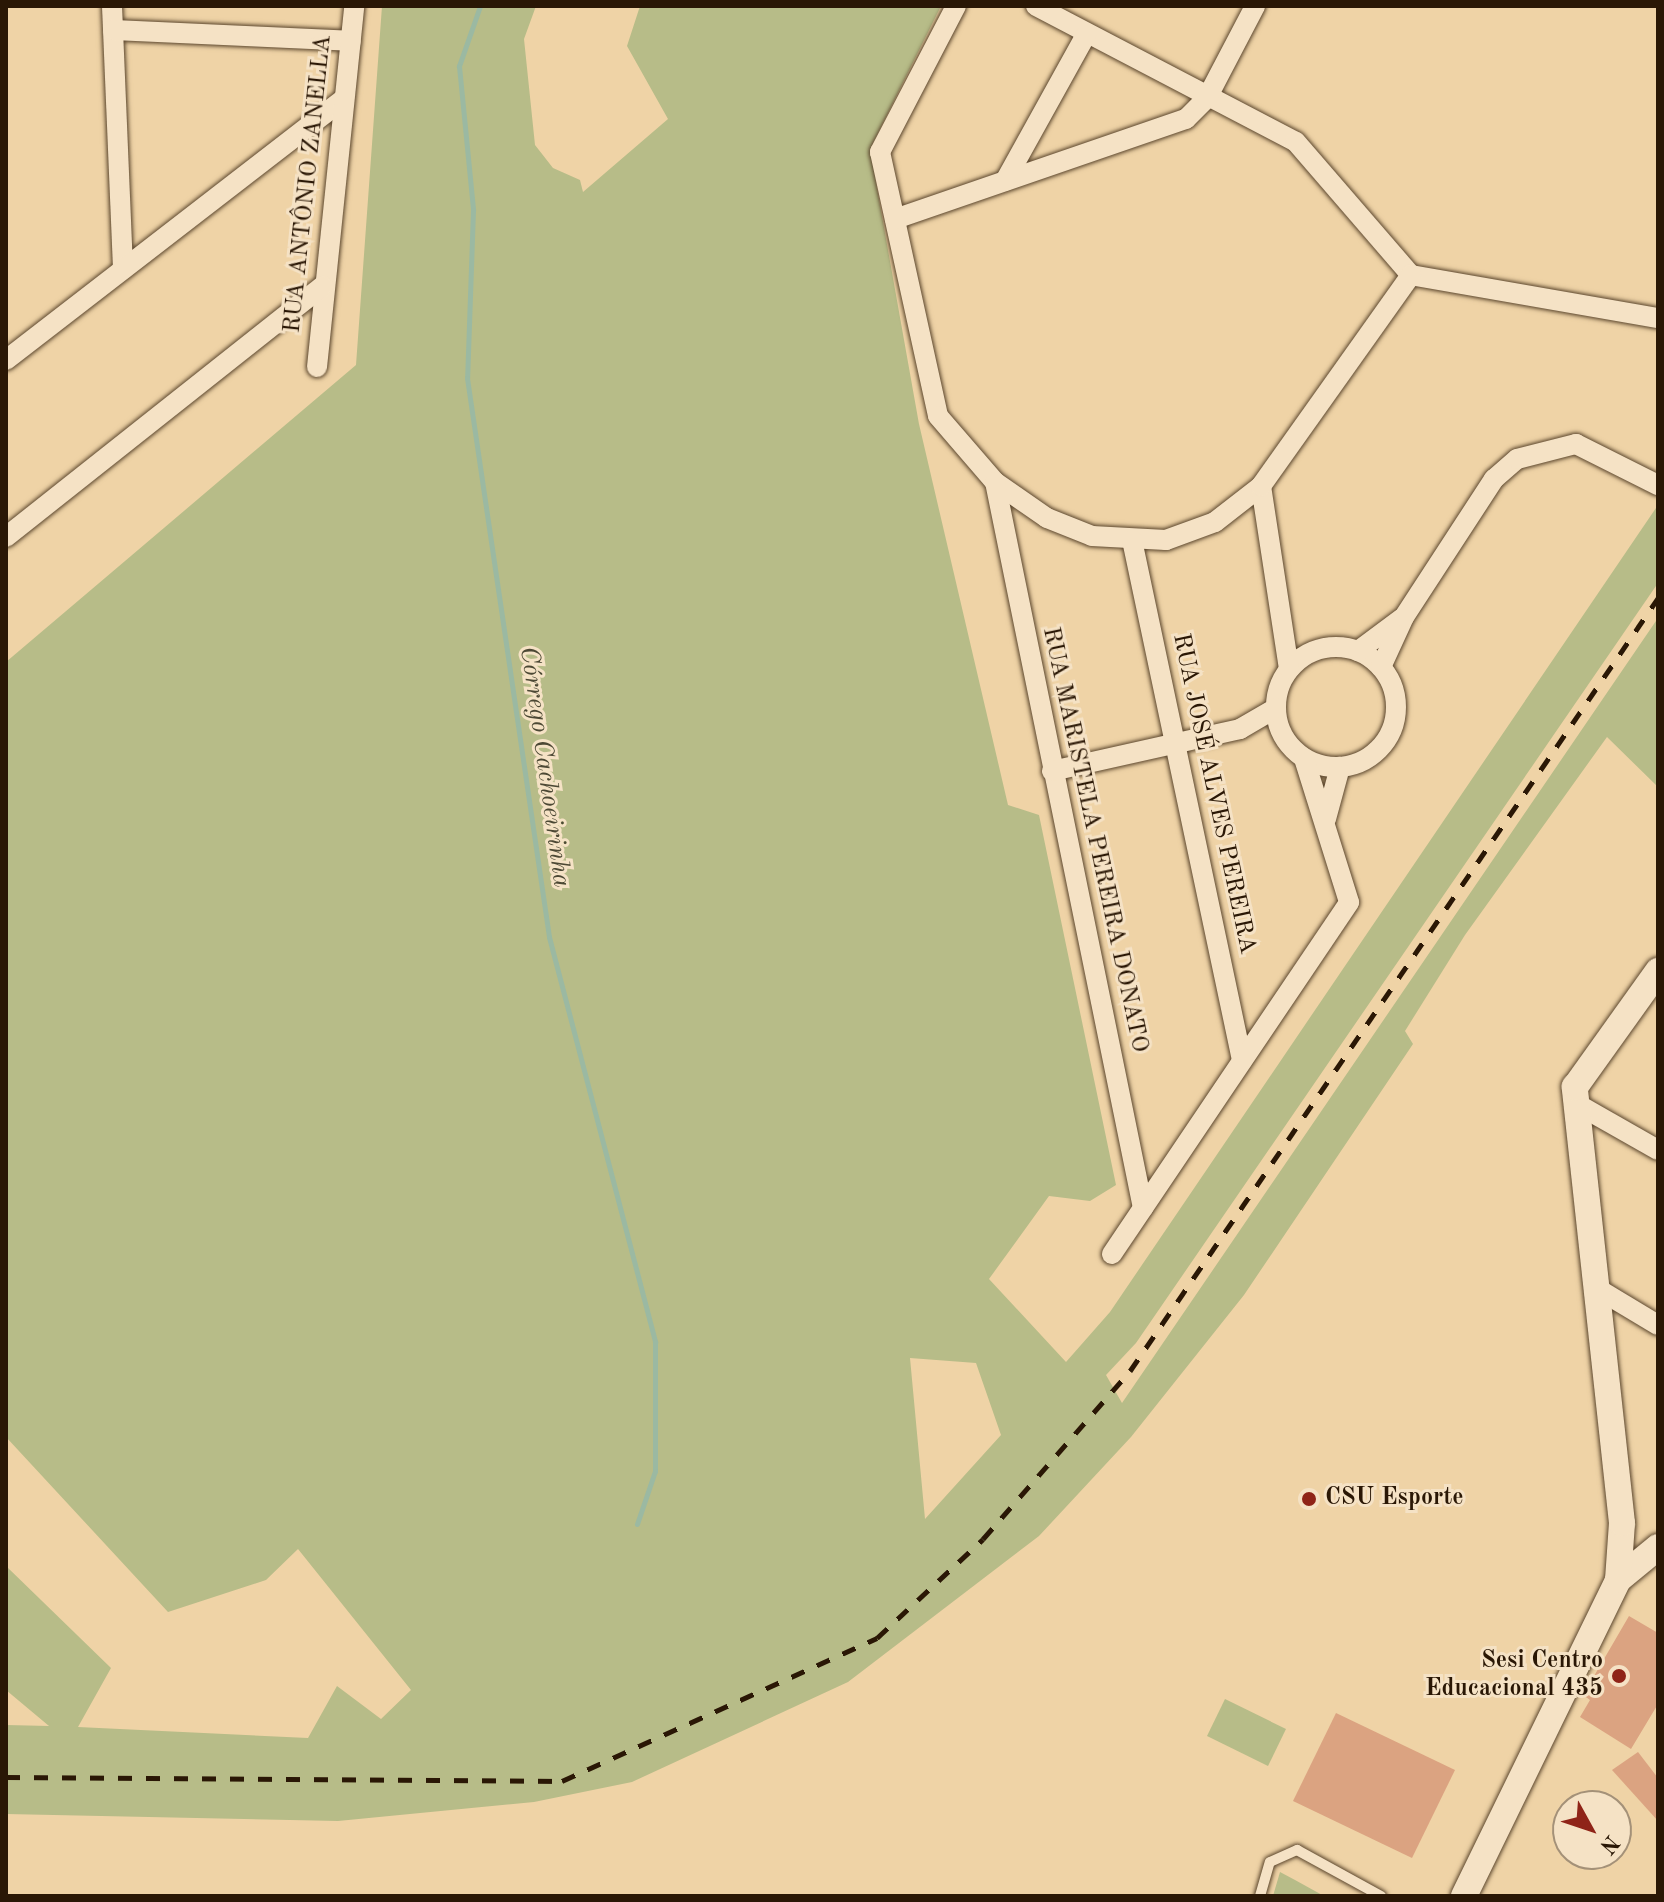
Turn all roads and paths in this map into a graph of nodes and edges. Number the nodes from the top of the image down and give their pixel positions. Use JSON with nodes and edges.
{"nodes":[{"id":1,"x":112,"y":6,"type":"edge"},
{"id":2,"x":354,"y":6,"type":"edge"},
{"id":3,"x":956,"y":6,"type":"edge"},
{"id":4,"x":1036,"y":6,"type":"edge"},
{"id":5,"x":1255,"y":6,"type":"edge"},
{"id":6,"x":113,"y":30,"type":"junction"},
{"id":7,"x":1087,"y":33,"type":"junction"},
{"id":8,"x":351,"y":41,"type":"junction"},
{"id":9,"x":1207,"y":98,"type":"junction"},
{"id":10,"x":342,"y":100,"type":"junction"},
{"id":11,"x":1005,"y":181,"type":"junction"},
{"id":12,"x":895,"y":219,"type":"junction"},
{"id":13,"x":123,"y":269,"type":"junction"},
{"id":14,"x":1411,"y":275,"type":"junction"},
{"id":15,"x":323,"y":286,"type":"junction"},
{"id":16,"x":1658,"y":318,"type":"edge"},
{"id":17,"x":6,"y":360,"type":"edge"},
{"id":18,"x":317,"y":367,"type":"dead end"},
{"id":19,"x":995,"y":482,"type":"junction"},
{"id":20,"x":1658,"y":485,"type":"edge"},
{"id":21,"x":1261,"y":486,"type":"junction"},
{"id":22,"x":6,"y":537,"type":"edge"},
{"id":23,"x":1132,"y":540,"type":"junction"},
{"id":24,"x":1404,"y":617,"type":"junction"},
{"id":25,"x":1287,"y":621,"type":"junction"},
{"id":26,"x":1315,"y":651,"type":"junction"},
{"id":27,"x":1358,"y":651,"type":"junction"},
{"id":28,"x":1381,"y":667,"type":"junction"},
{"id":29,"x":1289,"y":669,"type":"junction"},
{"id":30,"x":1276,"y":708,"type":"junction"},
{"id":31,"x":1240,"y":729,"type":"junction"},
{"id":32,"x":1284,"y":736,"type":"junction"},
{"id":33,"x":1175,"y":742,"type":"junction"},
{"id":34,"x":1304,"y":758,"type":"junction"},
{"id":35,"x":1340,"y":767,"type":"junction"},
{"id":36,"x":1052,"y":771,"type":"junction"},
{"id":37,"x":1326,"y":819,"type":"junction"},
{"id":38,"x":1658,"y":971,"type":"edge"},
{"id":39,"x":1242,"y":1060,"type":"junction"},
{"id":40,"x":1577,"y":1104,"type":"junction"},
{"id":41,"x":1658,"y":1150,"type":"edge"},
{"id":42,"x":1143,"y":1208,"type":"junction"},
{"id":43,"x":1112,"y":1254,"type":"dead end"},
{"id":44,"x":1598,"y":1289,"type":"junction"},
{"id":45,"x":1658,"y":1325,"type":"edge"},
{"id":46,"x":1622,"y":1523,"type":"junction"},
{"id":47,"x":1656,"y":1552,"type":"edge"},
{"id":48,"x":1618,"y":1580,"type":"junction"},
{"id":49,"x":1260,"y":1896,"type":"edge"},
{"id":50,"x":1381,"y":1896,"type":"edge"},
{"id":51,"x":1464,"y":1896,"type":"edge"}],
"edges":[{"from":1,"to":6,"type":"street"},
{"from":2,"to":8,"type":"street","name":"RUA ANTÔNIO ZANELLA"},
{"from":3,"to":12,"type":"street"},
{"from":4,"to":7,"type":"street"},
{"from":5,"to":9,"type":"street"},
{"from":6,"to":8,"type":"street"},
{"from":6,"to":13,"type":"street"},
{"from":7,"to":9,"type":"street"},
{"from":7,"to":11,"type":"street"},
{"from":8,"to":10,"type":"street","name":"RUA ANTÔNIO ZANELLA"},
{"from":9,"to":11,"type":"street"},
{"from":9,"to":14,"type":"street"},
{"from":10,"to":13,"type":"street"},
{"from":10,"to":15,"type":"street","name":"RUA ANTÔNIO ZANELLA"},
{"from":11,"to":12,"type":"street"},
{"from":12,"to":19,"type":"street"},
{"from":13,"to":17,"type":"street"},
{"from":14,"to":16,"type":"street"},
{"from":14,"to":21,"type":"street"},
{"from":15,"to":18,"type":"street","name":"RUA ANTÔNIO ZANELLA"},
{"from":15,"to":22,"type":"street"},
{"from":19,"to":23,"type":"street"},
{"from":19,"to":36,"type":"street","name":"RUA MARISTELA PEREIRA DONATO"},
{"from":20,"to":24,"type":"street"},
{"from":21,"to":23,"type":"street"},
{"from":21,"to":25,"type":"street"},
{"from":23,"to":33,"type":"street","name":"RUA JOSÉ ALVES PEREIRA"},
{"from":24,"to":27,"type":"street"},
{"from":24,"to":28,"type":"street"},
{"from":25,"to":26,"type":"street"},
{"from":25,"to":29,"type":"street"},
{"from":26,"to":27,"type":"street"},
{"from":26,"to":29,"type":"street"},
{"from":27,"to":28,"type":"street"},
{"from":28,"to":35,"type":"street"},
{"from":29,"to":30,"type":"street"},
{"from":30,"to":31,"type":"street"},
{"from":30,"to":32,"type":"street"},
{"from":31,"to":32,"type":"street"},
{"from":31,"to":33,"type":"street"},
{"from":32,"to":34,"type":"street"},
{"from":33,"to":36,"type":"street"},
{"from":33,"to":39,"type":"street","name":"RUA JOSÉ ALVES PEREIRA"},
{"from":34,"to":35,"type":"street"},
{"from":34,"to":37,"type":"street"},
{"from":35,"to":37,"type":"street"},
{"from":36,"to":42,"type":"street","name":"RUA MARISTELA PEREIRA DONATO"},
{"from":37,"to":39,"type":"street"},
{"from":38,"to":40,"type":"street"},
{"from":39,"to":42,"type":"street"},
{"from":40,"to":41,"type":"street"},
{"from":40,"to":44,"type":"street"},
{"from":42,"to":43,"type":"street"},
{"from":44,"to":45,"type":"street"},
{"from":44,"to":46,"type":"street"},
{"from":46,"to":47,"type":"street"},
{"from":46,"to":48,"type":"street"},
{"from":47,"to":48,"type":"street"},
{"from":48,"to":51,"type":"street"},
{"from":49,"to":50,"type":"lane"}]}
